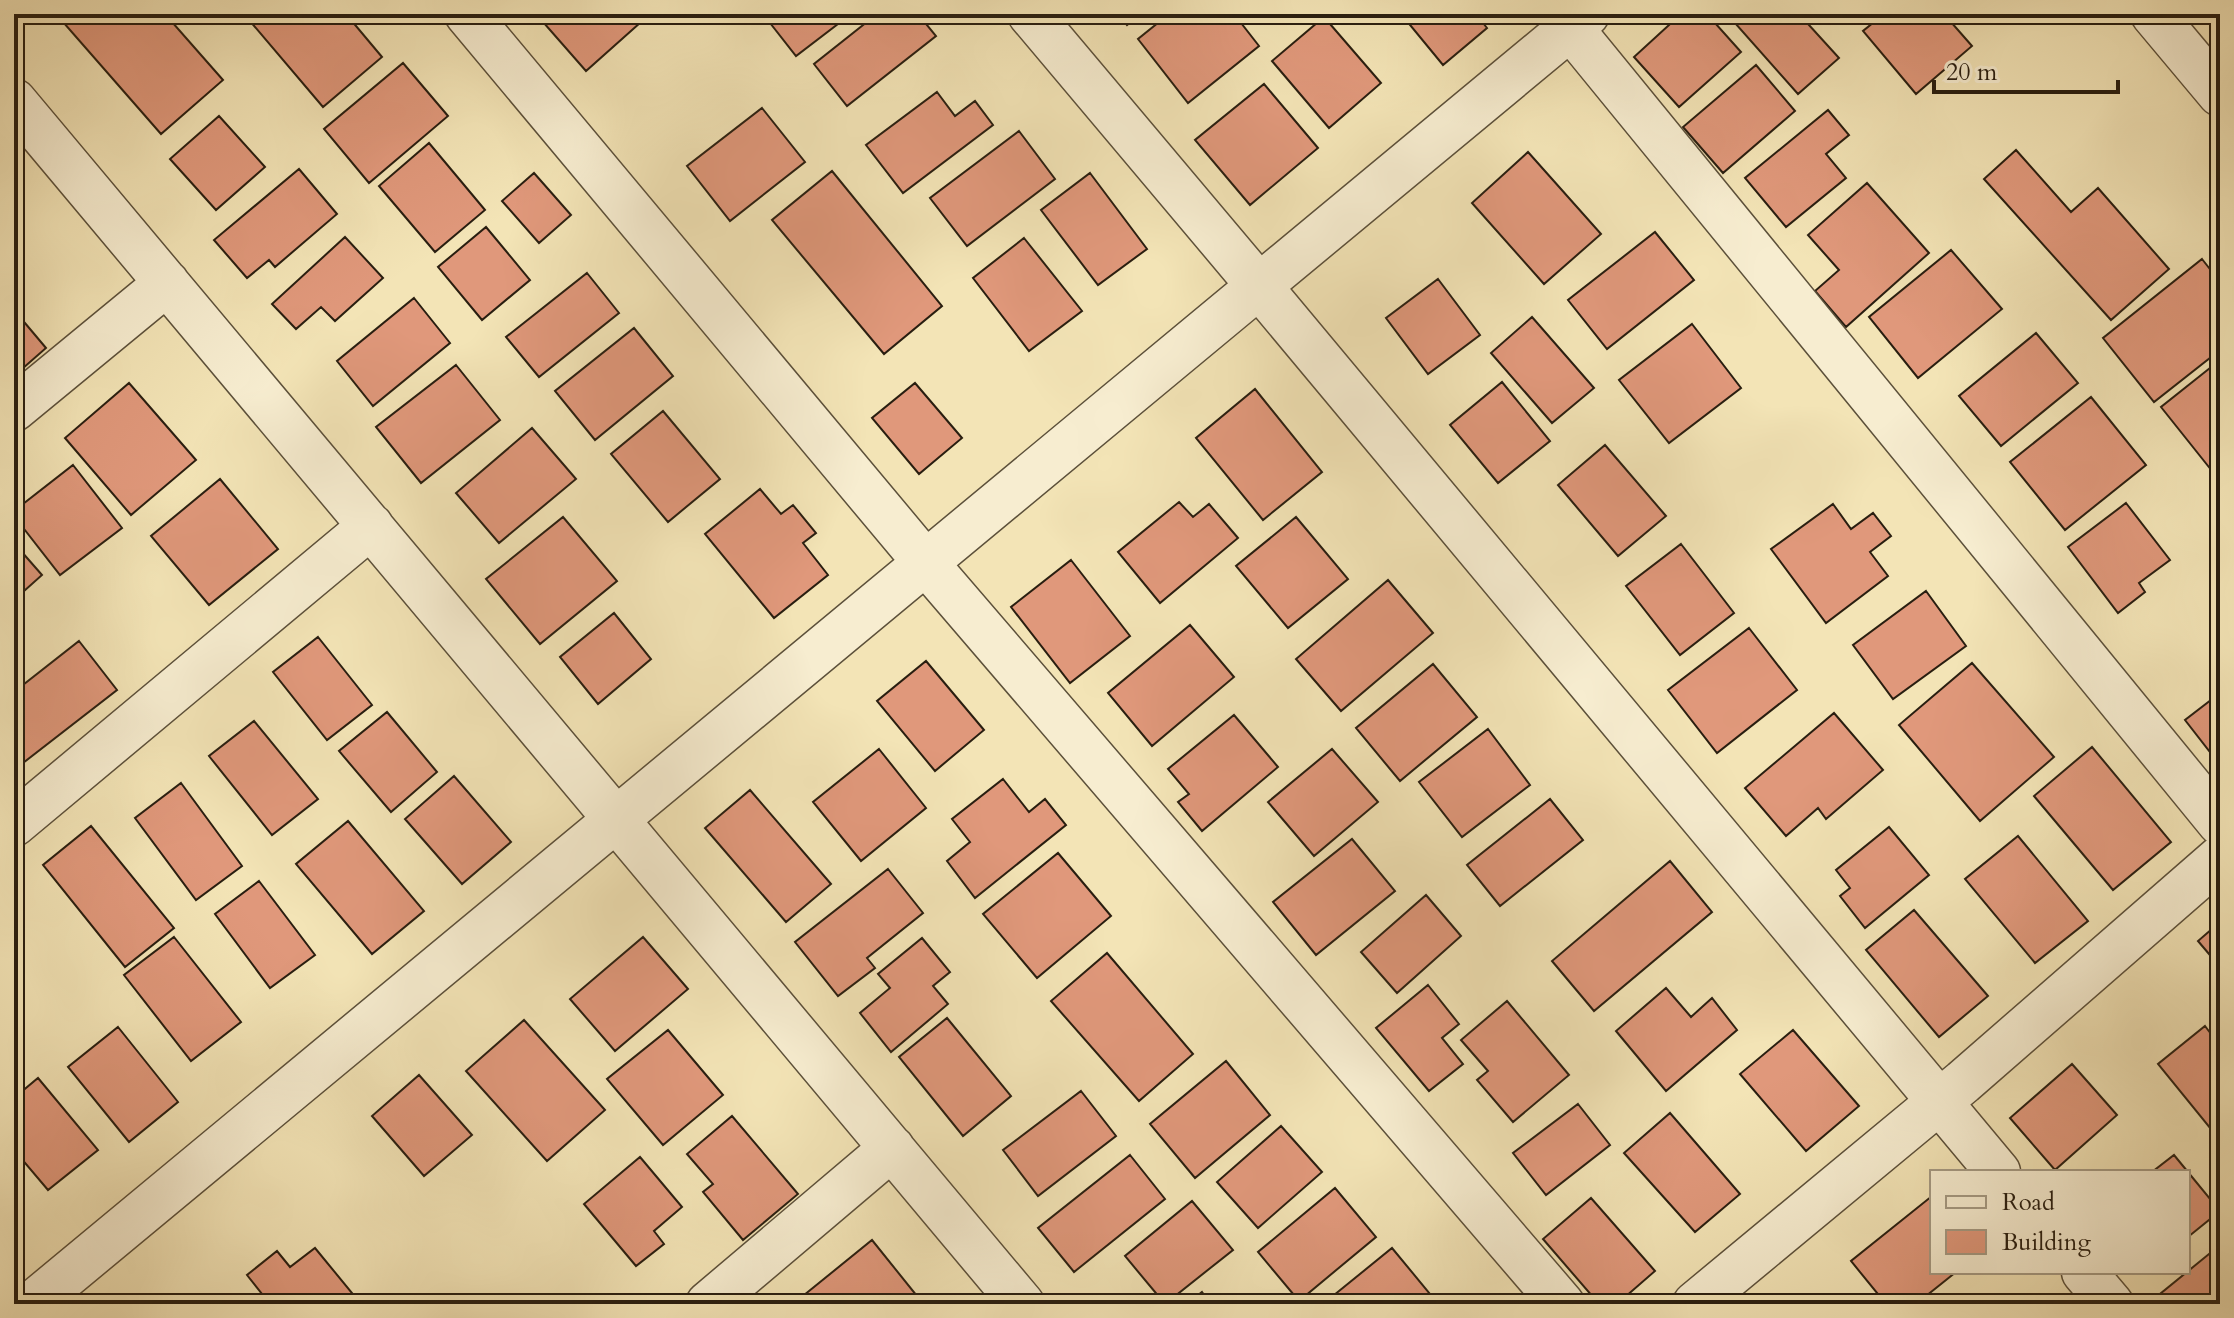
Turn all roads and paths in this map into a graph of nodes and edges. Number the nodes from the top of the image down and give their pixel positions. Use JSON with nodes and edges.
{"nodes":[{"id":1,"x":467,"y":14,"type":"edge"},
{"id":2,"x":1030,"y":14,"type":"edge"},
{"id":3,"x":2153,"y":14,"type":"edge"},
{"id":4,"x":1572,"y":19,"type":"edge"},
{"id":5,"x":2220,"y":94,"type":"edge"},
{"id":6,"x":14,"y":101,"type":"edge"},
{"id":7,"x":167,"y":283,"type":"junction"},
{"id":8,"x":1259,"y":286,"type":"junction"},
{"id":9,"x":14,"y":409,"type":"edge"},
{"id":10,"x":371,"y":526,"type":"junction"},
{"id":11,"x":925,"y":562,"type":"junction"},
{"id":12,"x":616,"y":818,"type":"junction"},
{"id":13,"x":2220,"y":823,"type":"edge"},
{"id":14,"x":14,"y":824,"type":"edge"},
{"id":15,"x":2220,"y":858,"type":"edge"},
{"id":16,"x":1938,"y":1102,"type":"junction"},
{"id":17,"x":892,"y":1148,"type":"junction"},
{"id":18,"x":1996,"y":1170,"type":"edge"},
{"id":19,"x":2086,"y":1274,"type":"edge"},
{"id":20,"x":32,"y":1304,"type":"edge"},
{"id":21,"x":708,"y":1304,"type":"edge"},
{"id":22,"x":1022,"y":1304,"type":"edge"},
{"id":23,"x":1562,"y":1304,"type":"edge"},
{"id":24,"x":1695,"y":1304,"type":"edge"},
{"id":25,"x":2111,"y":1304,"type":"edge"}],
"edges":[{"from":1,"to":11,"type":"street"},
{"from":2,"to":8,"type":"street"},
{"from":3,"to":5,"type":"street"},
{"from":4,"to":8,"type":"street"},
{"from":4,"to":13,"type":"street"},
{"from":6,"to":7,"type":"street"},
{"from":7,"to":9,"type":"street"},
{"from":7,"to":10,"type":"street"},
{"from":8,"to":11,"type":"street"},
{"from":8,"to":16,"type":"street"},
{"from":10,"to":12,"type":"street"},
{"from":10,"to":14,"type":"street"},
{"from":11,"to":12,"type":"street"},
{"from":11,"to":23,"type":"street"},
{"from":12,"to":17,"type":"street"},
{"from":12,"to":20,"type":"street"},
{"from":15,"to":16,"type":"street"},
{"from":16,"to":18,"type":"street"},
{"from":16,"to":24,"type":"street"},
{"from":17,"to":21,"type":"street"},
{"from":17,"to":22,"type":"street"},
{"from":19,"to":25,"type":"street"}]}
